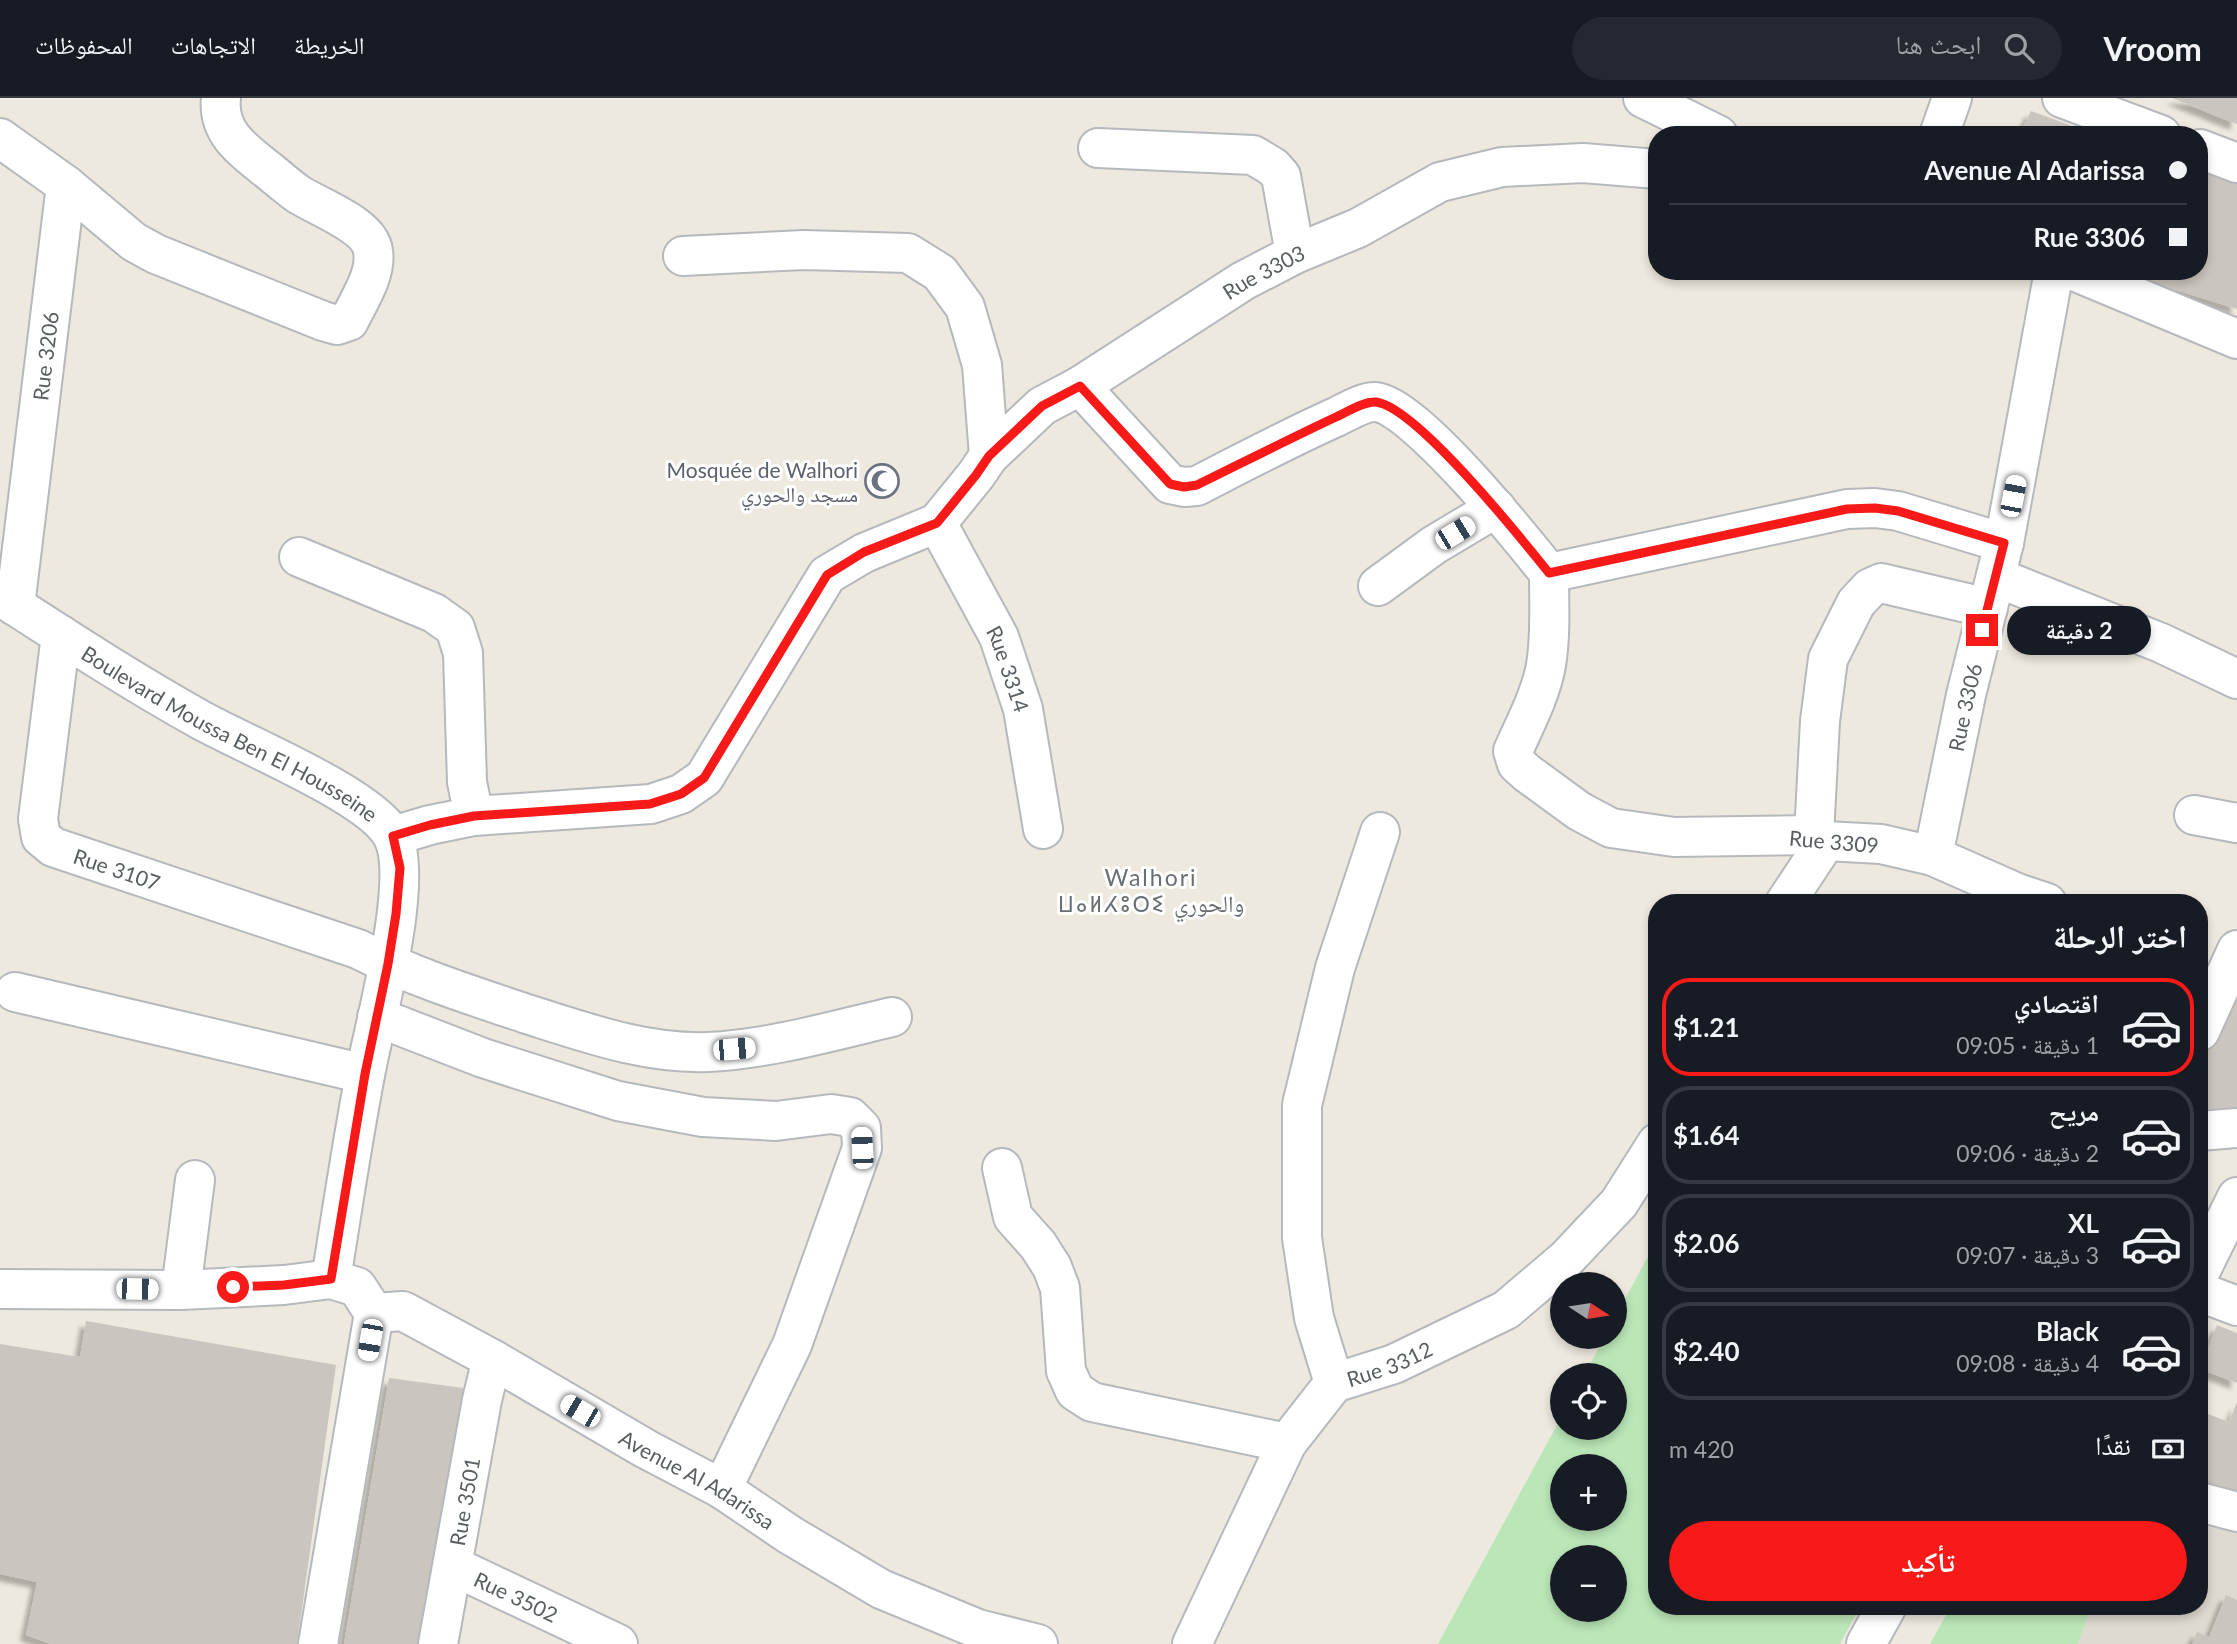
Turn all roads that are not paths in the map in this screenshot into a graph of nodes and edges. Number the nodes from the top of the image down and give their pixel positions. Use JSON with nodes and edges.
{"nodes":[{"id":1,"x":221,"y":98,"type":"edge"},
{"id":2,"x":1643,"y":98,"type":"edge"},
{"id":3,"x":1952,"y":98,"type":"edge"},
{"id":4,"x":2062,"y":98,"type":"edge"},
{"id":5,"x":1700,"y":126,"type":"edge"},
{"id":6,"x":1942,"y":126,"type":"edge"},
{"id":7,"x":2137,"y":126,"type":"edge"},
{"id":8,"x":0,"y":138,"type":"edge"},
{"id":9,"x":1098,"y":148,"type":"dead end"},
{"id":10,"x":2208,"y":152,"type":"edge"},
{"id":11,"x":2237,"y":163,"type":"edge"},
{"id":12,"x":1648,"y":168,"type":"edge"},
{"id":13,"x":65,"y":186,"type":"junction"},
{"id":14,"x":1295,"y":254,"type":"junction"},
{"id":15,"x":683,"y":256,"type":"dead end"},
{"id":16,"x":2052,"y":280,"type":"edge"},
{"id":17,"x":2096,"y":280,"type":"edge"},
{"id":18,"x":2237,"y":339,"type":"edge"},
{"id":19,"x":1080,"y":386,"type":"junction"},
{"id":20,"x":989,"y":456,"type":"junction"},
{"id":21,"x":1496,"y":508,"type":"junction"},
{"id":22,"x":937,"y":523,"type":"junction"},
{"id":23,"x":299,"y":557,"type":"dead end"},
{"id":24,"x":1549,"y":573,"type":"junction"},
{"id":25,"x":1996,"y":576,"type":"junction"},
{"id":26,"x":1378,"y":586,"type":"dead end"},
{"id":27,"x":7,"y":601,"type":"edge"},
{"id":28,"x":61,"y":635,"type":"junction"},
{"id":29,"x":2237,"y":679,"type":"edge"},
{"id":30,"x":2194,"y":815,"type":"dead end"},
{"id":31,"x":474,"y":816,"type":"junction"},
{"id":32,"x":2237,"y":823,"type":"edge"},
{"id":33,"x":1043,"y":829,"type":"dead end"},
{"id":34,"x":1380,"y":832,"type":"dead end"},
{"id":35,"x":393,"y":836,"type":"junction"},
{"id":36,"x":1820,"y":838,"type":"junction"},
{"id":37,"x":1933,"y":856,"type":"junction"},
{"id":38,"x":1790,"y":894,"type":"edge"},
{"id":39,"x":2020,"y":894,"type":"edge"},
{"id":40,"x":2222,"y":957,"type":"edge"},
{"id":41,"x":388,"y":964,"type":"junction"},
{"id":42,"x":15,"y":992,"type":"dead end"},
{"id":43,"x":2208,"y":1004,"type":"edge"},
{"id":44,"x":377,"y":1017,"type":"junction"},
{"id":45,"x":892,"y":1017,"type":"dead end"},
{"id":46,"x":365,"y":1074,"type":"junction"},
{"id":47,"x":2237,"y":1128,"type":"edge"},
{"id":48,"x":2208,"y":1131,"type":"edge"},
{"id":49,"x":1648,"y":1157,"type":"edge"},
{"id":50,"x":1002,"y":1168,"type":"dead end"},
{"id":51,"x":195,"y":1180,"type":"dead end"},
{"id":52,"x":2237,"y":1197,"type":"edge"},
{"id":53,"x":2208,"y":1256,"type":"edge"},
{"id":54,"x":331,"y":1279,"type":"junction"},
{"id":55,"x":0,"y":1289,"type":"edge"},
{"id":56,"x":181,"y":1290,"type":"junction"},
{"id":57,"x":2208,"y":1295,"type":"edge"},
{"id":58,"x":2237,"y":1306,"type":"edge"},
{"id":59,"x":374,"y":1313,"type":"junction"},
{"id":60,"x":492,"y":1359,"type":"junction"},
{"id":61,"x":1334,"y":1383,"type":"junction"},
{"id":62,"x":1287,"y":1443,"type":"junction"},
{"id":63,"x":722,"y":1489,"type":"junction"},
{"id":64,"x":2208,"y":1504,"type":"edge"},
{"id":65,"x":2237,"y":1512,"type":"edge"},
{"id":66,"x":453,"y":1566,"type":"junction"},
{"id":67,"x":1882,"y":1615,"type":"edge"},
{"id":68,"x":977,"y":1637,"type":"edge"},
{"id":69,"x":318,"y":1644,"type":"edge"},
{"id":70,"x":438,"y":1644,"type":"edge"},
{"id":71,"x":618,"y":1644,"type":"edge"},
{"id":72,"x":1038,"y":1644,"type":"edge"},
{"id":73,"x":1192,"y":1644,"type":"edge"},
{"id":74,"x":1866,"y":1644,"type":"edge"}],
"edges":[{"from":1,"to":13,"type":"street"},
{"from":2,"to":5,"type":"street"},
{"from":3,"to":6,"type":"street"},
{"from":4,"to":7,"type":"street"},
{"from":8,"to":13,"type":"street"},
{"from":9,"to":14,"type":"street"},
{"from":10,"to":11,"type":"street"},
{"from":12,"to":14,"type":"street","name":"Rue 3303"},
{"from":13,"to":27,"type":"street","name":"Rue 3206"},
{"from":14,"to":19,"type":"street","name":"Rue 3303"},
{"from":15,"to":20,"type":"street"},
{"from":16,"to":25,"type":"street","name":"Rue 3306"},
{"from":17,"to":18,"type":"street"},
{"from":19,"to":20,"type":"street","name":"Rue 3303"},
{"from":19,"to":21,"type":"street"},
{"from":20,"to":22,"type":"street","name":"Rue 3303"},
{"from":21,"to":24,"type":"street"},
{"from":21,"to":26,"type":"street"},
{"from":22,"to":31,"type":"street"},
{"from":22,"to":33,"type":"street","name":"Rue 3314"},
{"from":23,"to":31,"type":"street"},
{"from":24,"to":25,"type":"street"},
{"from":24,"to":36,"type":"street","name":"Rue 3309"},
{"from":25,"to":29,"type":"street"},
{"from":25,"to":36,"type":"street"},
{"from":25,"to":37,"type":"street","name":"Rue 3306"},
{"from":27,"to":28,"type":"street","name":"Boulevard Moussa Ben El Housseine"},
{"from":28,"to":35,"type":"street","name":"Boulevard Moussa Ben El Housseine"},
{"from":28,"to":41,"type":"street","name":"Rue 3107"},
{"from":30,"to":32,"type":"street"},
{"from":31,"to":35,"type":"street"},
{"from":34,"to":61,"type":"street"},
{"from":35,"to":41,"type":"street","name":"Boulevard Moussa Ben El Housseine"},
{"from":36,"to":37,"type":"street","name":"Rue 3309"},
{"from":36,"to":38,"type":"street"},
{"from":37,"to":39,"type":"street","name":"Rue 3309"},
{"from":40,"to":43,"type":"street"},
{"from":41,"to":44,"type":"street","name":"Boulevard Moussa Ben El Housseine"},
{"from":41,"to":45,"type":"street"},
{"from":42,"to":46,"type":"street"},
{"from":44,"to":46,"type":"street","name":"Boulevard Moussa Ben El Housseine"},
{"from":44,"to":63,"type":"street"},
{"from":46,"to":54,"type":"street","name":"Boulevard Moussa Ben El Housseine"},
{"from":47,"to":48,"type":"street"},
{"from":49,"to":61,"type":"street","name":"Rue 3312"},
{"from":50,"to":62,"type":"street"},
{"from":51,"to":56,"type":"street"},
{"from":52,"to":53,"type":"street"},
{"from":54,"to":56,"type":"street"},
{"from":54,"to":59,"type":"street"},
{"from":55,"to":56,"type":"street"},
{"from":57,"to":58,"type":"street"},
{"from":59,"to":60,"type":"street","name":"Avenue Al Adarissa"},
{"from":59,"to":69,"type":"street"},
{"from":60,"to":63,"type":"street","name":"Avenue Al Adarissa"},
{"from":60,"to":66,"type":"street","name":"Rue 3501"},
{"from":61,"to":62,"type":"street","name":"Rue 3312"},
{"from":62,"to":73,"type":"street","name":"Rue 3312"},
{"from":63,"to":68,"type":"street","name":"Avenue Al Adarissa"},
{"from":64,"to":65,"type":"street"},
{"from":66,"to":70,"type":"street","name":"Rue 3501"},
{"from":66,"to":71,"type":"street","name":"Rue 3502"},
{"from":67,"to":74,"type":"street"},
{"from":68,"to":72,"type":"street","name":"Avenue Al Adarissa"}]}
